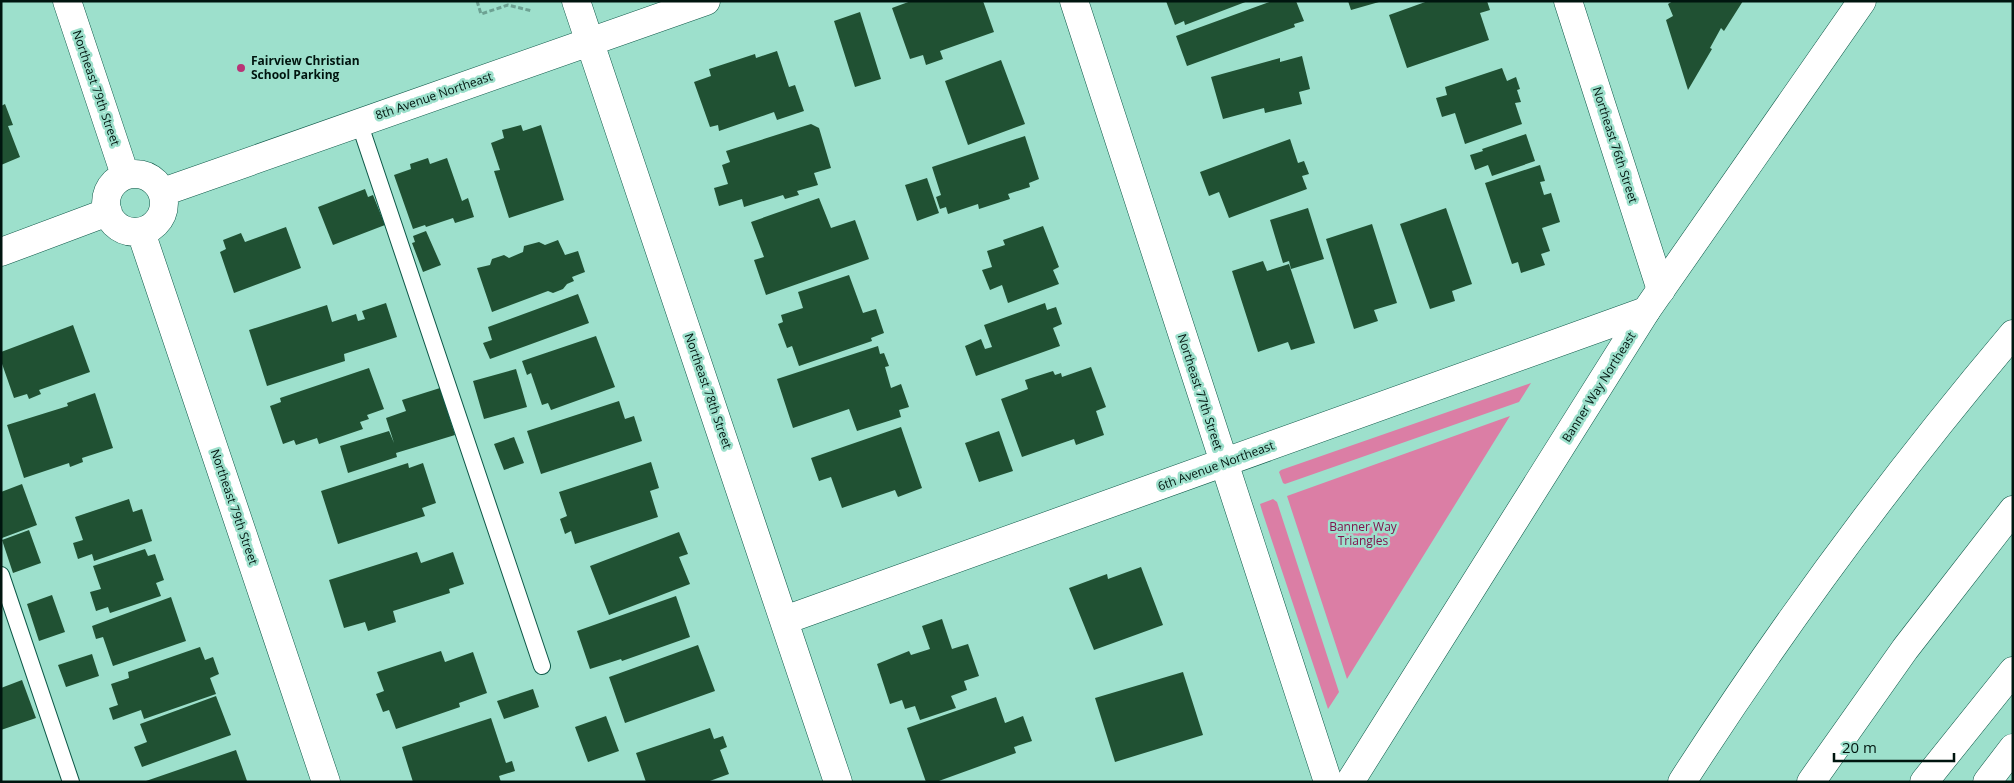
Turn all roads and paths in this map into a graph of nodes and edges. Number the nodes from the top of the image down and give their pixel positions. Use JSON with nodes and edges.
{"nodes":[{"id":1,"x":67,"y":1,"type":"edge"},
{"id":2,"x":477,"y":1,"type":"edge"},
{"id":3,"x":576,"y":1,"type":"edge"},
{"id":4,"x":706,"y":1,"type":"edge"},
{"id":5,"x":1074,"y":1,"type":"edge"},
{"id":6,"x":1568,"y":1,"type":"edge"},
{"id":7,"x":1862,"y":1,"type":"edge"},
{"id":8,"x":532,"y":11,"type":"dead end"},
{"id":9,"x":590,"y":41,"type":"junction"},
{"id":10,"x":359,"y":122,"type":"junction"},
{"id":11,"x":125,"y":175,"type":"junction"},
{"id":12,"x":162,"y":192,"type":"junction"},
{"id":13,"x":108,"y":212,"type":"junction"},
{"id":14,"x":141,"y":232,"type":"junction"},
{"id":15,"x":1,"y":252,"type":"edge"},
{"id":16,"x":1654,"y":300,"type":"junction"},
{"id":17,"x":2013,"y":334,"type":"edge"},
{"id":18,"x":1223,"y":463,"type":"junction"},
{"id":19,"x":2013,"y":510,"type":"edge"},
{"id":20,"x":1,"y":575,"type":"edge"},
{"id":21,"x":785,"y":620,"type":"junction"},
{"id":22,"x":542,"y":666,"type":"dead end"},
{"id":23,"x":2013,"y":671,"type":"edge"},
{"id":24,"x":2013,"y":748,"type":"edge"},
{"id":25,"x":71,"y":782,"type":"edge"},
{"id":26,"x":326,"y":782,"type":"edge"},
{"id":27,"x":838,"y":782,"type":"edge"},
{"id":28,"x":1328,"y":782,"type":"edge"},
{"id":29,"x":1350,"y":782,"type":"edge"},
{"id":30,"x":1682,"y":782,"type":"edge"},
{"id":31,"x":1811,"y":782,"type":"edge"},
{"id":32,"x":1924,"y":782,"type":"edge"},
{"id":33,"x":1987,"y":782,"type":"edge"}],
"edges":[{"from":1,"to":11,"type":"main road","name":"Northeast 79th Street"},
{"from":2,"to":8,"type":"path"},
{"from":3,"to":9,"type":"main road","name":"Northeast 78th Street"},
{"from":4,"to":9,"type":"main road","name":"8th Avenue Northeast"},
{"from":5,"to":18,"type":"main road","name":"Northeast 77th Street"},
{"from":6,"to":16,"type":"main road","name":"Northeast 76th Street"},
{"from":7,"to":16,"type":"main road","name":"Banner Way Northeast"},
{"from":9,"to":10,"type":"main road","name":"8th Avenue Northeast"},
{"from":9,"to":21,"type":"main road","name":"Northeast 78th Street"},
{"from":10,"to":12,"type":"main road","name":"8th Avenue Northeast"},
{"from":10,"to":22,"type":"lane"},
{"from":11,"to":12,"type":"main road"},
{"from":11,"to":13,"type":"main road"},
{"from":12,"to":14,"type":"main road"},
{"from":13,"to":14,"type":"main road"},
{"from":13,"to":15,"type":"main road"},
{"from":14,"to":26,"type":"main road","name":"Northeast 79th Street"},
{"from":16,"to":18,"type":"main road","name":"6th Avenue Northeast"},
{"from":16,"to":29,"type":"main road","name":"Banner Way Northeast"},
{"from":17,"to":30,"type":"main road"},
{"from":18,"to":21,"type":"main road","name":"6th Avenue Northeast"},
{"from":18,"to":28,"type":"main road","name":"Northeast 77th Street"},
{"from":19,"to":31,"type":"main road"},
{"from":20,"to":25,"type":"lane"},
{"from":21,"to":27,"type":"main road","name":"Northeast 78th Street"},
{"from":23,"to":32,"type":"main road"},
{"from":24,"to":33,"type":"main road"}]}
